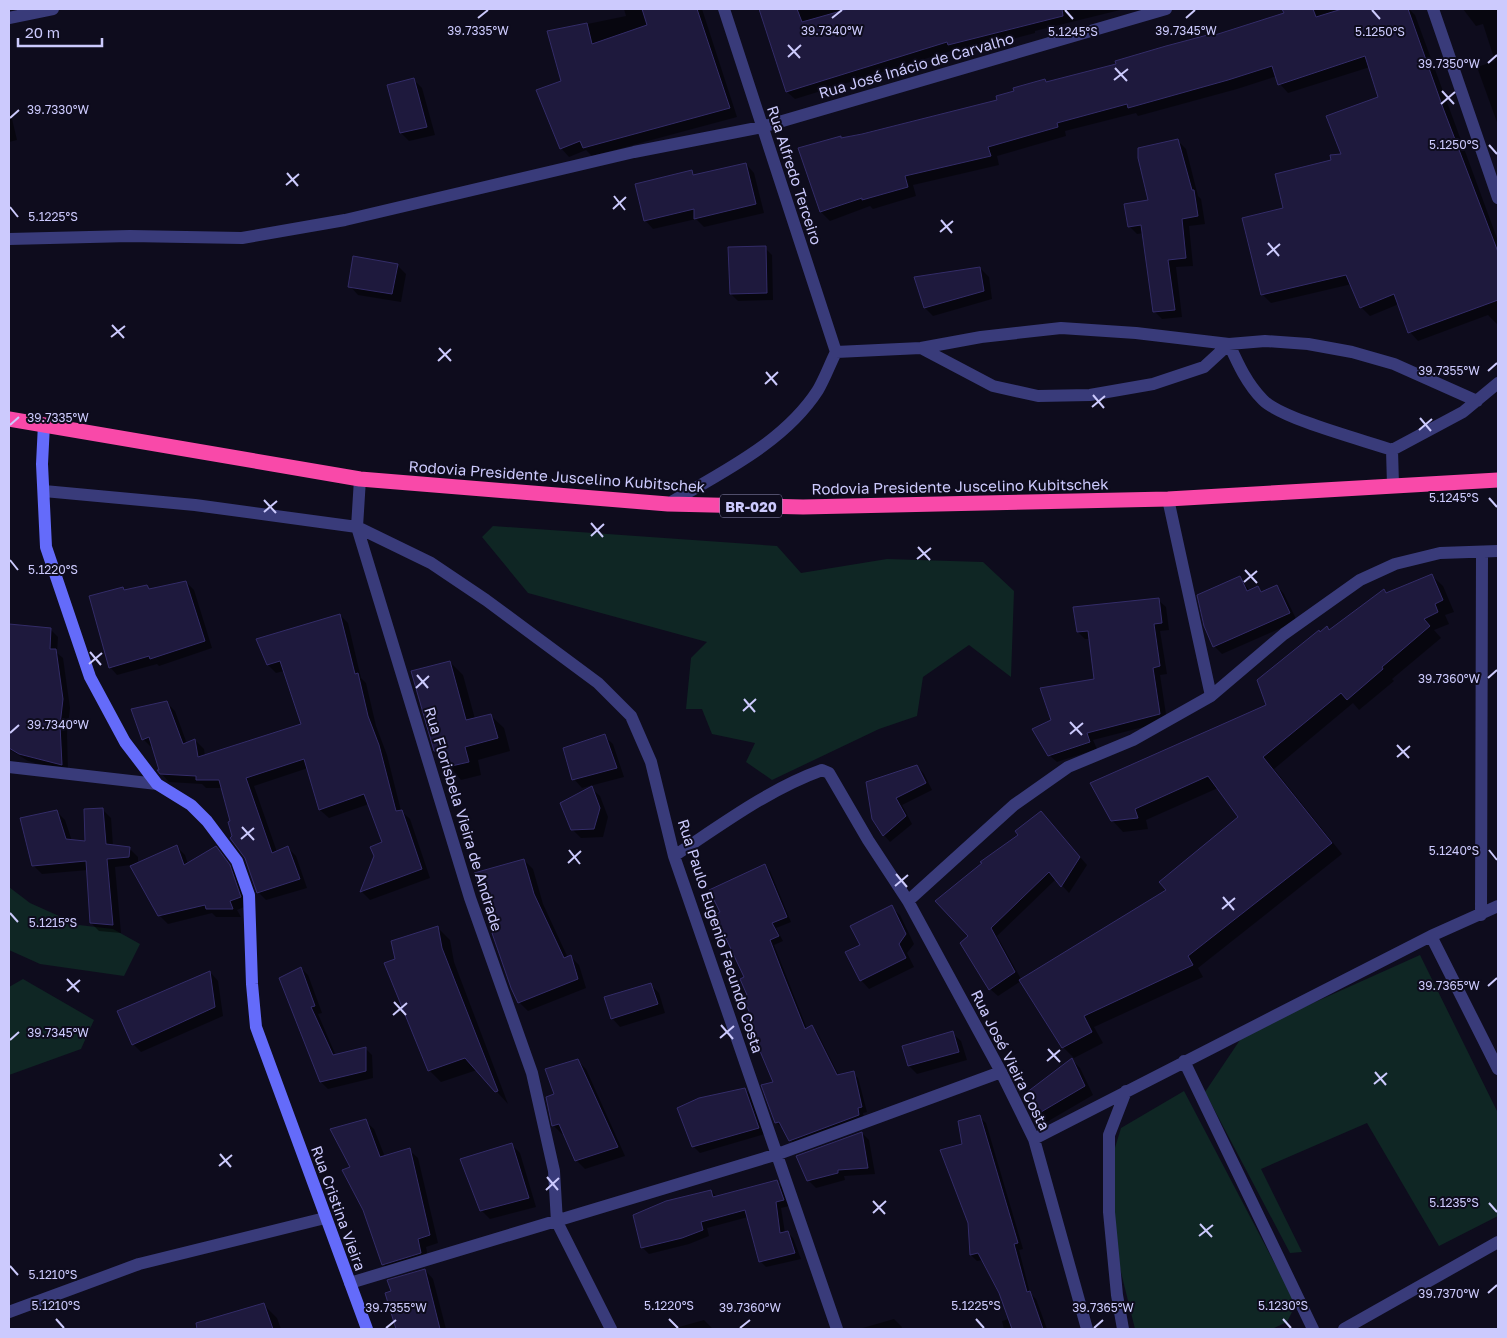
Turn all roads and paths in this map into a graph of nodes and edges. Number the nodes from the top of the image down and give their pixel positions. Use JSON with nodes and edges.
{"nodes":[{"id":1,"x":53,"y":9,"type":"edge"},
{"id":2,"x":724,"y":9,"type":"edge"},
{"id":3,"x":1166,"y":9,"type":"edge"},
{"id":4,"x":1433,"y":9,"type":"edge"},
{"id":5,"x":9,"y":18,"type":"edge"},
{"id":6,"x":762,"y":127,"type":"junction"},
{"id":7,"x":1498,"y":198,"type":"edge"},
{"id":8,"x":9,"y":239,"type":"edge"},
{"id":9,"x":1229,"y":344,"type":"junction"},
{"id":10,"x":921,"y":348,"type":"junction"},
{"id":11,"x":836,"y":352,"type":"junction"},
{"id":12,"x":1498,"y":383,"type":"edge"},
{"id":13,"x":1478,"y":400,"type":"junction"},
{"id":14,"x":9,"y":419,"type":"edge"},
{"id":15,"x":44,"y":424,"type":"junction"},
{"id":16,"x":1392,"y":450,"type":"junction"},
{"id":17,"x":360,"y":479,"type":"junction"},
{"id":18,"x":1498,"y":480,"type":"edge"},
{"id":19,"x":1393,"y":485,"type":"junction"},
{"id":20,"x":44,"y":491,"type":"junction"},
{"id":21,"x":1168,"y":499,"type":"junction"},
{"id":22,"x":668,"y":504,"type":"junction"},
{"id":23,"x":357,"y":527,"type":"junction"},
{"id":24,"x":1498,"y":551,"type":"edge"},
{"id":25,"x":1482,"y":552,"type":"junction"},
{"id":26,"x":1211,"y":696,"type":"junction"},
{"id":27,"x":9,"y":766,"type":"edge"},
{"id":28,"x":157,"y":784,"type":"junction"},
{"id":29,"x":674,"y":856,"type":"junction"},
{"id":30,"x":908,"y":901,"type":"junction"},
{"id":31,"x":1498,"y":906,"type":"edge"},
{"id":32,"x":1481,"y":915,"type":"junction"},
{"id":33,"x":1431,"y":936,"type":"junction"},
{"id":34,"x":1184,"y":1061,"type":"junction"},
{"id":35,"x":1498,"y":1069,"type":"edge"},
{"id":36,"x":1001,"y":1072,"type":"junction"},
{"id":37,"x":1126,"y":1091,"type":"junction"},
{"id":38,"x":1034,"y":1139,"type":"junction"},
{"id":39,"x":778,"y":1154,"type":"junction"},
{"id":40,"x":325,"y":1218,"type":"junction"},
{"id":41,"x":557,"y":1222,"type":"junction"},
{"id":42,"x":1498,"y":1242,"type":"edge"},
{"id":43,"x":350,"y":1283,"type":"junction"},
{"id":44,"x":9,"y":1312,"type":"edge"},
{"id":45,"x":367,"y":1329,"type":"edge"},
{"id":46,"x":611,"y":1329,"type":"edge"},
{"id":47,"x":837,"y":1329,"type":"edge"},
{"id":48,"x":1087,"y":1329,"type":"edge"},
{"id":49,"x":1123,"y":1329,"type":"edge"},
{"id":50,"x":1313,"y":1329,"type":"edge"},
{"id":51,"x":1344,"y":1329,"type":"edge"}],
"edges":[{"from":1,"to":5,"type":"street"},
{"from":2,"to":6,"type":"street","name":"Rua Alfredo Terceiro"},
{"from":3,"to":6,"type":"street","name":"Rua José Inácio de Carvalho"},
{"from":4,"to":7,"type":"street"},
{"from":6,"to":8,"type":"street","name":"Rua José Inácio de Carvalho"},
{"from":6,"to":11,"type":"street","name":"Rua Alfredo Terceiro"},
{"from":9,"to":10,"type":"street"},
{"from":9,"to":10,"type":"street"},
{"from":9,"to":13,"type":"street"},
{"from":9,"to":16,"type":"street"},
{"from":10,"to":11,"type":"street"},
{"from":11,"to":22,"type":"street"},
{"from":12,"to":13,"type":"street"},
{"from":13,"to":16,"type":"street"},
{"from":14,"to":15,"type":"highway","name":"Rodovia Presidente Juscelino Kubitschek","number":"BR-020"},
{"from":15,"to":17,"type":"highway","name":"Rodovia Presidente Juscelino Kubitschek","number":"BR-020"},
{"from":15,"to":20,"type":"street"},
{"from":16,"to":19,"type":"street"},
{"from":17,"to":22,"type":"highway","name":"Rodovia Presidente Juscelino Kubitschek","number":"BR-020"},
{"from":17,"to":23,"type":"street"},
{"from":18,"to":19,"type":"highway","name":"Rodovia Presidente Juscelino Kubitschek","number":"BR-020"},
{"from":19,"to":21,"type":"highway","name":"Rodovia Presidente Juscelino Kubitschek","number":"BR-020"},
{"from":20,"to":23,"type":"street"},
{"from":20,"to":28,"type":"street"},
{"from":21,"to":22,"type":"highway","name":"Rodovia Presidente Juscelino Kubitschek","number":"BR-020"},
{"from":21,"to":26,"type":"street"},
{"from":23,"to":29,"type":"street","name":"Rua Paulo Eugenio Facundo Costa"},
{"from":23,"to":41,"type":"street","name":"Rua Florisbela Vieira de Andrade"},
{"from":24,"to":25,"type":"street"},
{"from":25,"to":26,"type":"street"},
{"from":25,"to":32,"type":"street"},
{"from":26,"to":30,"type":"street"},
{"from":27,"to":28,"type":"street"},
{"from":28,"to":40,"type":"street","name":"Rua Cristina Vieira"},
{"from":29,"to":30,"type":"street","name":"Rua José Vieira Costa"},
{"from":29,"to":39,"type":"street","name":"Rua Paulo Eugenio Facundo Costa"},
{"from":30,"to":36,"type":"street","name":"Rua José Vieira Costa"},
{"from":31,"to":32,"type":"street"},
{"from":32,"to":33,"type":"street"},
{"from":33,"to":34,"type":"street"},
{"from":33,"to":35,"type":"street"},
{"from":34,"to":37,"type":"street"},
{"from":34,"to":50,"type":"street"},
{"from":36,"to":38,"type":"street","name":"Rua José Vieira Costa"},
{"from":36,"to":39,"type":"street"},
{"from":37,"to":38,"type":"street"},
{"from":37,"to":49,"type":"street"},
{"from":38,"to":48,"type":"street","name":"Rua José Vieira Costa"},
{"from":39,"to":41,"type":"street"},
{"from":39,"to":47,"type":"street","name":"Rua Paulo Eugenio Facundo Costa"},
{"from":40,"to":43,"type":"street","name":"Rua Cristina Vieira"},
{"from":40,"to":44,"type":"street"},
{"from":41,"to":43,"type":"street"},
{"from":41,"to":46,"type":"street","name":"Rua Florisbela Vieira de Andrade"},
{"from":42,"to":51,"type":"street"},
{"from":43,"to":45,"type":"street","name":"Rua Cristina Vieira"}]}
